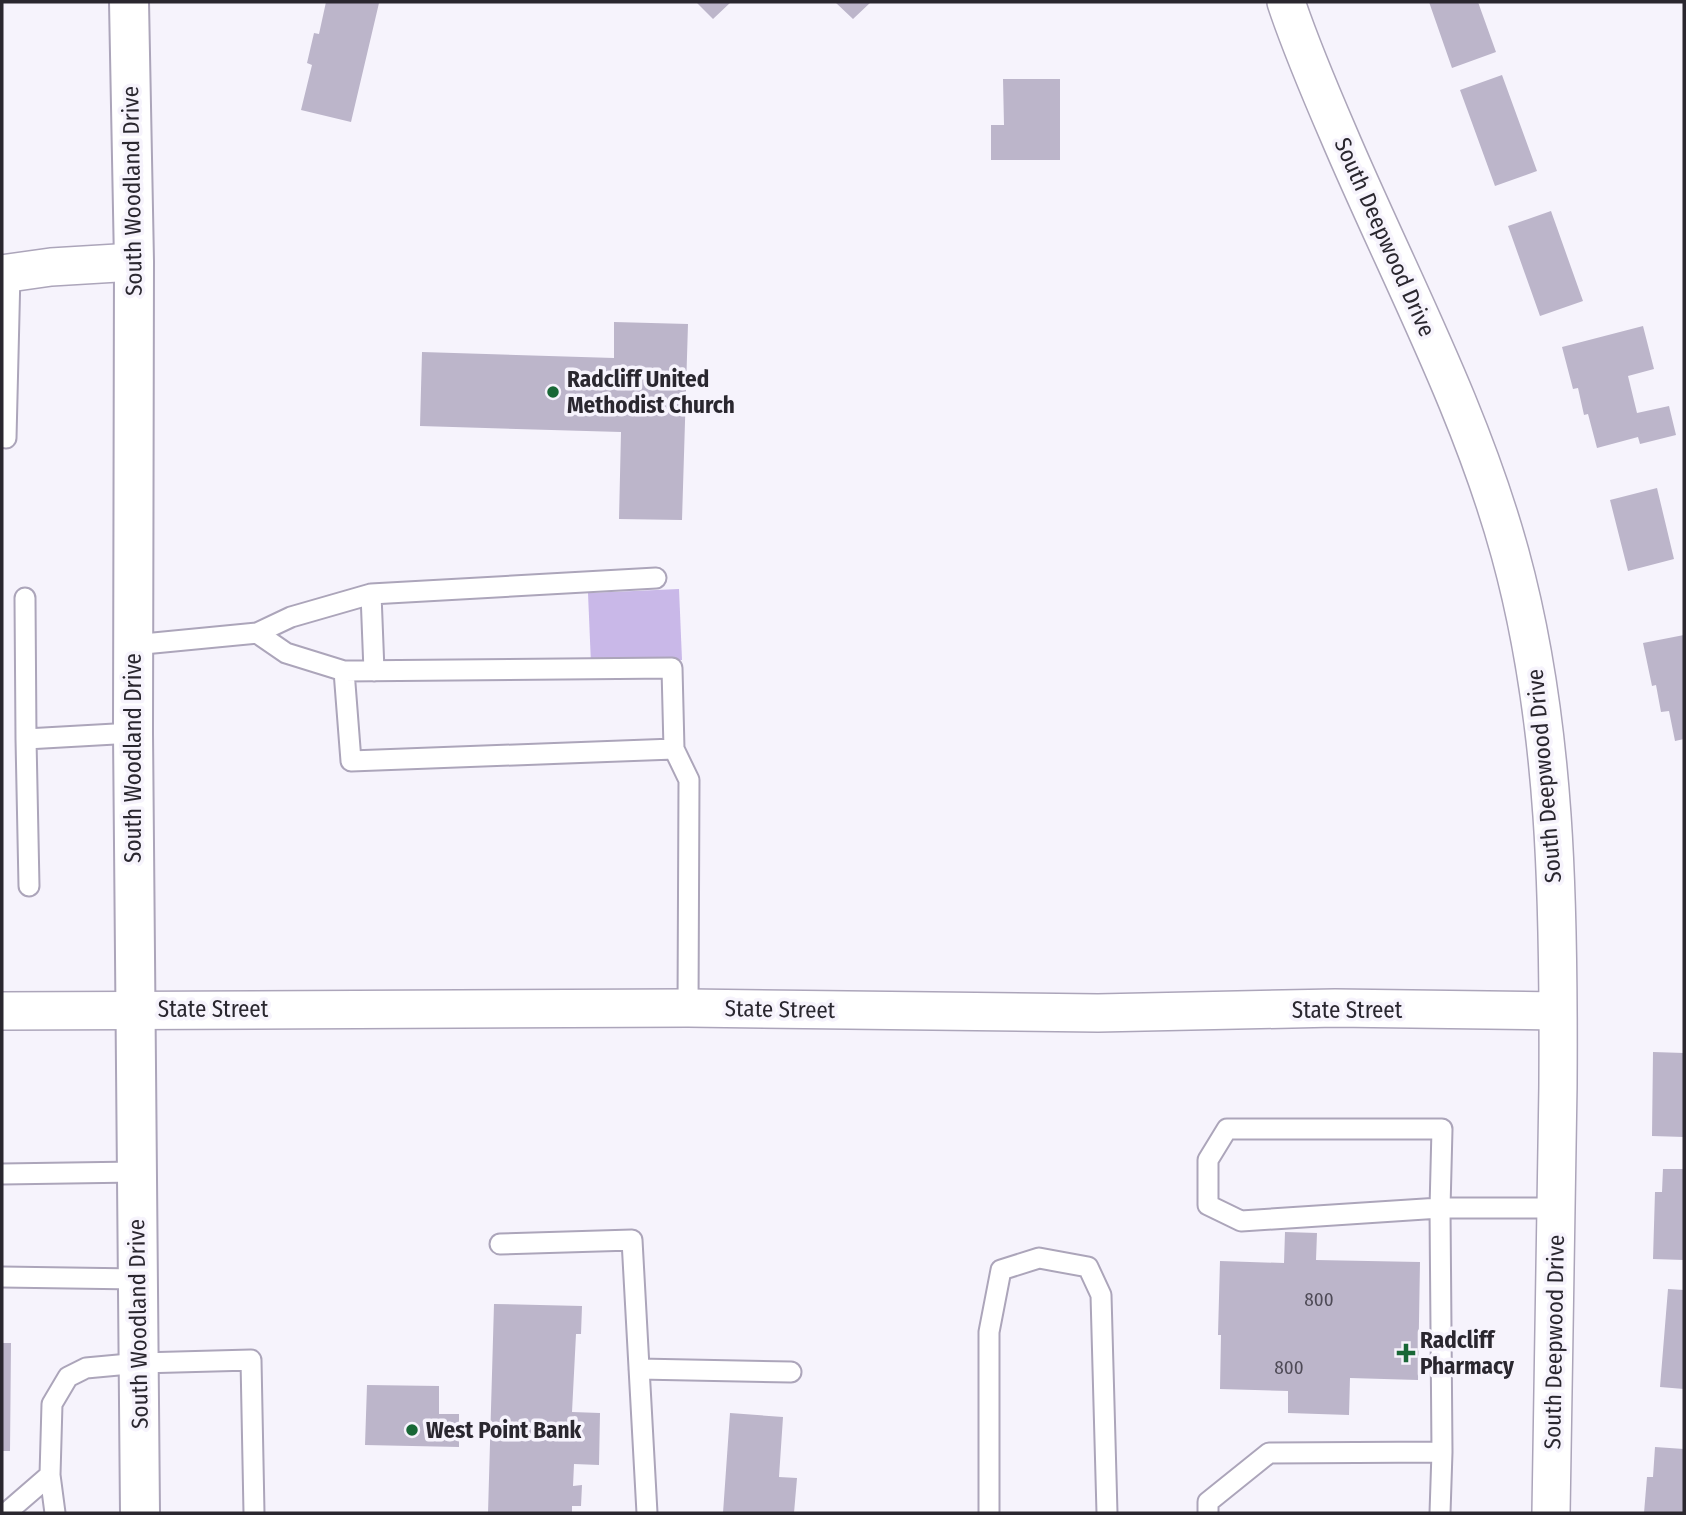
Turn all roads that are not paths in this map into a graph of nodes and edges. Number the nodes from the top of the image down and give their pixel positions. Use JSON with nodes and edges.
{"nodes":[{"id":1,"x":129,"y":2,"type":"edge"},
{"id":2,"x":1286,"y":2,"type":"edge"},
{"id":3,"x":134,"y":262,"type":"junction"},
{"id":4,"x":6,"y":274,"type":"edge"},
{"id":5,"x":6,"y":438,"type":"dead end"},
{"id":6,"x":656,"y":578,"type":"dead end"},
{"id":7,"x":371,"y":594,"type":"junction"},
{"id":8,"x":25,"y":598,"type":"dead end"},
{"id":9,"x":257,"y":633,"type":"junction"},
{"id":10,"x":133,"y":645,"type":"junction"},
{"id":11,"x":344,"y":671,"type":"junction"},
{"id":12,"x":374,"y":671,"type":"junction"},
{"id":13,"x":133,"y":733,"type":"junction"},
{"id":14,"x":26,"y":739,"type":"junction"},
{"id":15,"x":674,"y":749,"type":"junction"},
{"id":16,"x":29,"y":886,"type":"dead end"},
{"id":17,"x":688,"y":1008,"type":"junction"},
{"id":18,"x":136,"y":1009,"type":"junction"},
{"id":19,"x":2,"y":1011,"type":"edge"},
{"id":20,"x":1558,"y":1011,"type":"junction"},
{"id":21,"x":136,"y":1172,"type":"junction"},
{"id":22,"x":2,"y":1174,"type":"edge"},
{"id":23,"x":1440,"y":1208,"type":"junction"},
{"id":24,"x":1557,"y":1208,"type":"junction"},
{"id":25,"x":500,"y":1244,"type":"dead end"},
{"id":26,"x":2,"y":1278,"type":"edge"},
{"id":27,"x":137,"y":1279,"type":"junction"},
{"id":28,"x":140,"y":1363,"type":"junction"},
{"id":29,"x":639,"y":1369,"type":"junction"},
{"id":30,"x":791,"y":1371,"type":"dead end"},
{"id":31,"x":1442,"y":1452,"type":"junction"},
{"id":32,"x":50,"y":1475,"type":"junction"},
{"id":33,"x":6,"y":1513,"type":"edge"},
{"id":34,"x":55,"y":1513,"type":"edge"},
{"id":35,"x":140,"y":1513,"type":"edge"},
{"id":36,"x":254,"y":1513,"type":"edge"},
{"id":37,"x":647,"y":1513,"type":"edge"},
{"id":38,"x":989,"y":1513,"type":"edge"},
{"id":39,"x":1107,"y":1513,"type":"edge"},
{"id":40,"x":1208,"y":1513,"type":"edge"},
{"id":41,"x":1440,"y":1513,"type":"edge"},
{"id":42,"x":1551,"y":1513,"type":"edge"}],
"edges":[{"from":1,"to":3,"type":"street","name":"South Woodland Drive"},
{"from":2,"to":20,"type":"street","name":"South Deepwood Drive"},
{"from":3,"to":4,"type":"street"},
{"from":3,"to":10,"type":"street","name":"South Woodland Drive"},
{"from":4,"to":5,"type":"lane"},
{"from":6,"to":7,"type":"lane"},
{"from":7,"to":9,"type":"lane"},
{"from":7,"to":12,"type":"lane"},
{"from":8,"to":14,"type":"lane"},
{"from":9,"to":10,"type":"lane"},
{"from":9,"to":11,"type":"lane"},
{"from":10,"to":13,"type":"street","name":"South Woodland Drive"},
{"from":11,"to":12,"type":"lane"},
{"from":11,"to":15,"type":"lane"},
{"from":12,"to":15,"type":"lane"},
{"from":13,"to":14,"type":"lane"},
{"from":13,"to":18,"type":"street","name":"South Woodland Drive"},
{"from":14,"to":16,"type":"lane"},
{"from":15,"to":17,"type":"lane"},
{"from":17,"to":18,"type":"street","name":"State Street"},
{"from":17,"to":20,"type":"street","name":"State Street"},
{"from":18,"to":19,"type":"street","name":"State Street"},
{"from":18,"to":21,"type":"street","name":"South Woodland Drive"},
{"from":20,"to":24,"type":"street","name":"South Deepwood Drive"},
{"from":21,"to":22,"type":"lane"},
{"from":21,"to":27,"type":"street","name":"South Woodland Drive"},
{"from":23,"to":23,"type":"lane"},
{"from":23,"to":24,"type":"lane"},
{"from":23,"to":31,"type":"lane"},
{"from":24,"to":42,"type":"street","name":"South Deepwood Drive"},
{"from":25,"to":29,"type":"lane"},
{"from":26,"to":27,"type":"lane"},
{"from":27,"to":28,"type":"street","name":"South Woodland Drive"},
{"from":28,"to":32,"type":"lane"},
{"from":28,"to":35,"type":"street","name":"South Woodland Drive"},
{"from":28,"to":36,"type":"lane"},
{"from":29,"to":30,"type":"lane"},
{"from":29,"to":37,"type":"lane"},
{"from":31,"to":40,"type":"lane"},
{"from":31,"to":41,"type":"lane"},
{"from":32,"to":33,"type":"lane"},
{"from":32,"to":34,"type":"lane"},
{"from":38,"to":39,"type":"lane"}]}
